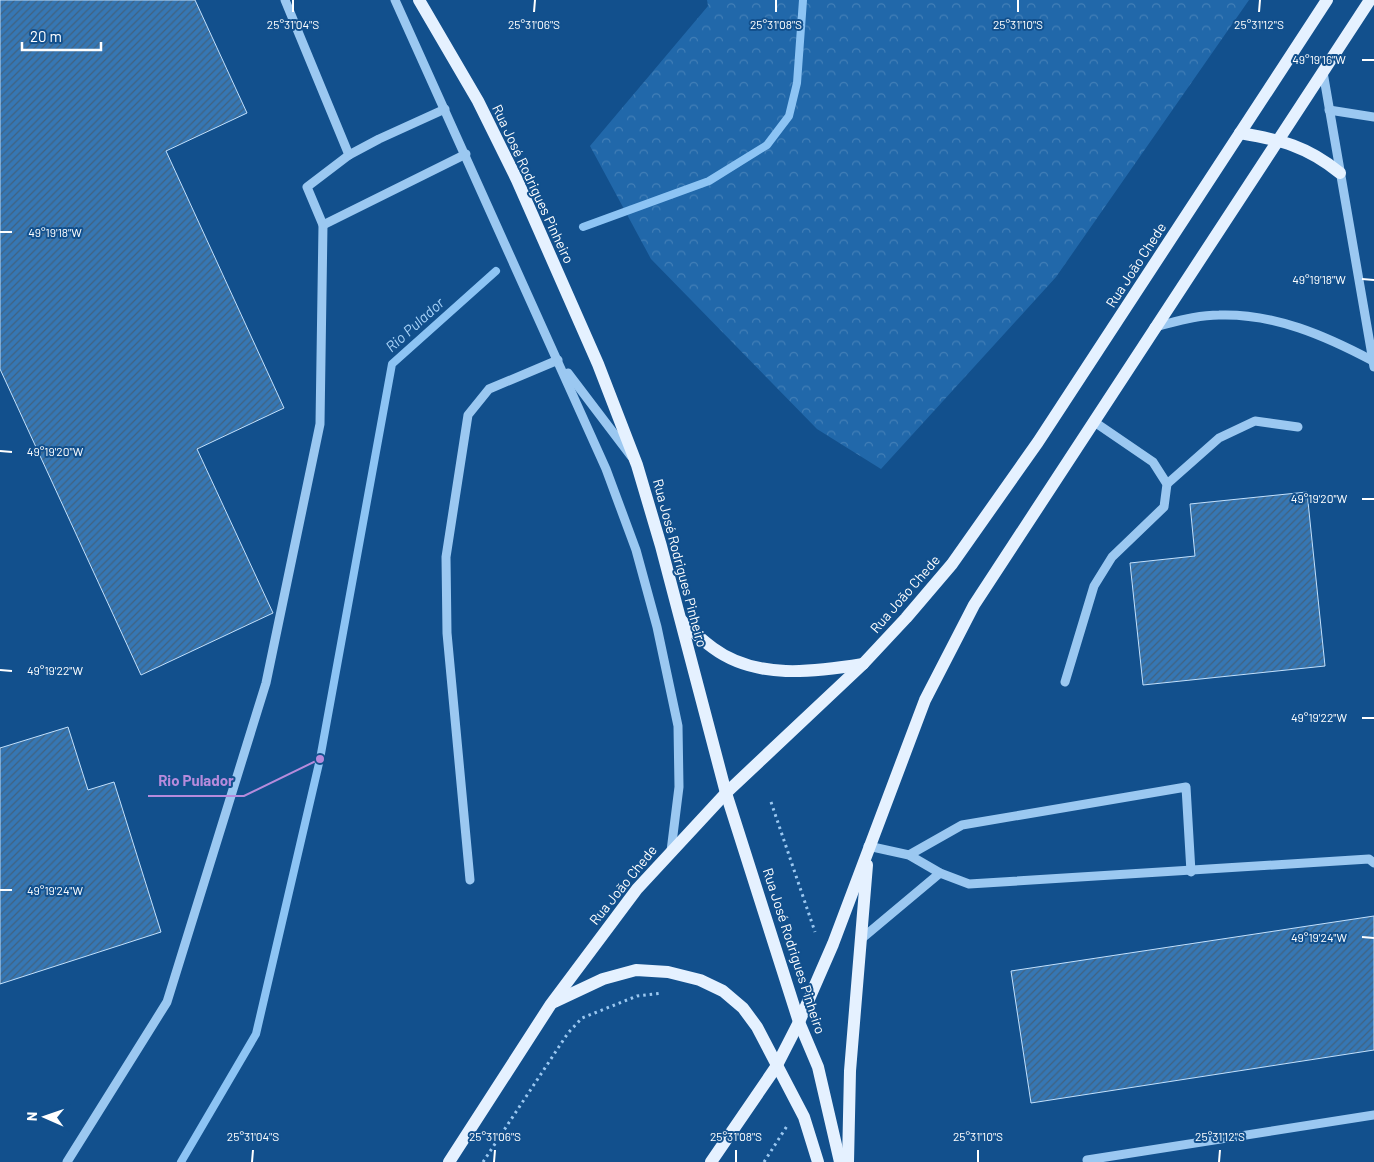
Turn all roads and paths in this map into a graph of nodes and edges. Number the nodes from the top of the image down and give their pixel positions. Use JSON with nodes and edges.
{"nodes":[{"id":1,"x":285,"y":0,"type":"edge"},
{"id":2,"x":395,"y":0,"type":"edge"},
{"id":3,"x":419,"y":0,"type":"edge"},
{"id":4,"x":1327,"y":0,"type":"edge"},
{"id":5,"x":1370,"y":0,"type":"edge"},
{"id":6,"x":1323,"y":72,"type":"junction"},
{"id":7,"x":446,"y":109,"type":"junction"},
{"id":8,"x":1329,"y":110,"type":"junction"},
{"id":9,"x":1374,"y":117,"type":"edge"},
{"id":10,"x":1240,"y":133,"type":"junction"},
{"id":11,"x":1278,"y":139,"type":"junction"},
{"id":12,"x":466,"y":154,"type":"junction"},
{"id":13,"x":349,"y":155,"type":"junction"},
{"id":14,"x":1340,"y":172,"type":"junction"},
{"id":15,"x":323,"y":225,"type":"junction"},
{"id":16,"x":1154,"y":328,"type":"junction"},
{"id":17,"x":558,"y":360,"type":"junction"},
{"id":18,"x":1373,"y":364,"type":"edge"},
{"id":19,"x":1093,"y":421,"type":"junction"},
{"id":20,"x":1298,"y":427,"type":"dead end"},
{"id":21,"x":637,"y":464,"type":"junction"},
{"id":22,"x":1167,"y":484,"type":"junction"},
{"id":23,"x":680,"y":620,"type":"junction"},
{"id":24,"x":863,"y":664,"type":"junction"},
{"id":25,"x":1065,"y":682,"type":"dead end"},
{"id":26,"x":726,"y":793,"type":"junction"},
{"id":27,"x":771,"y":802,"type":"dead end"},
{"id":28,"x":868,"y":846,"type":"junction"},
{"id":29,"x":671,"y":851,"type":"junction"},
{"id":30,"x":909,"y":855,"type":"junction"},
{"id":31,"x":1374,"y":863,"type":"edge"},
{"id":32,"x":1191,"y":872,"type":"junction"},
{"id":33,"x":940,"y":874,"type":"junction"},
{"id":34,"x":470,"y":880,"type":"dead end"},
{"id":35,"x":860,"y":940,"type":"junction"},
{"id":36,"x":826,"y":962,"type":"junction"},
{"id":37,"x":669,"y":992,"type":"dead end"},
{"id":38,"x":551,"y":1004,"type":"junction"},
{"id":39,"x":800,"y":1022,"type":"junction"},
{"id":40,"x":776,"y":1067,"type":"junction"},
{"id":41,"x":1374,"y":1115,"type":"edge"},
{"id":42,"x":790,"y":1121,"type":"dead end"},
{"id":43,"x":1087,"y":1160,"type":"dead end"},
{"id":44,"x":68,"y":1162,"type":"edge"},
{"id":45,"x":449,"y":1162,"type":"edge"},
{"id":46,"x":483,"y":1162,"type":"edge"},
{"id":47,"x":711,"y":1162,"type":"edge"},
{"id":48,"x":764,"y":1162,"type":"edge"},
{"id":49,"x":818,"y":1162,"type":"edge"},
{"id":50,"x":840,"y":1162,"type":"edge"},
{"id":51,"x":848,"y":1162,"type":"edge"}],
"edges":[{"from":1,"to":13,"type":"street"},
{"from":2,"to":7,"type":"street"},
{"from":3,"to":21,"type":"main road","name":"Rua José Rodrigues Pinheiro"},
{"from":4,"to":10,"type":"main road","name":"Rua João Chede"},
{"from":5,"to":6,"type":"main road"},
{"from":6,"to":8,"type":"street"},
{"from":6,"to":11,"type":"main road"},
{"from":7,"to":12,"type":"street"},
{"from":7,"to":13,"type":"street"},
{"from":8,"to":9,"type":"street"},
{"from":8,"to":14,"type":"street"},
{"from":10,"to":11,"type":"main road"},
{"from":10,"to":24,"type":"main road","name":"Rua João Chede"},
{"from":11,"to":14,"type":"main road"},
{"from":11,"to":16,"type":"main road"},
{"from":12,"to":15,"type":"street"},
{"from":12,"to":17,"type":"street"},
{"from":13,"to":15,"type":"street"},
{"from":14,"to":18,"type":"street"},
{"from":15,"to":44,"type":"street"},
{"from":16,"to":18,"type":"street"},
{"from":16,"to":19,"type":"main road"},
{"from":17,"to":21,"type":"street"},
{"from":17,"to":29,"type":"street"},
{"from":17,"to":34,"type":"street"},
{"from":19,"to":22,"type":"street"},
{"from":19,"to":28,"type":"main road"},
{"from":20,"to":22,"type":"street"},
{"from":21,"to":23,"type":"main road","name":"Rua José Rodrigues Pinheiro"},
{"from":22,"to":25,"type":"street"},
{"from":23,"to":24,"type":"main road"},
{"from":23,"to":26,"type":"main road","name":"Rua José Rodrigues Pinheiro"},
{"from":24,"to":26,"type":"main road","name":"Rua João Chede"},
{"from":26,"to":29,"type":"main road","name":"Rua João Chede"},
{"from":26,"to":39,"type":"main road","name":"Rua José Rodrigues Pinheiro"},
{"from":27,"to":36,"type":"path"},
{"from":28,"to":30,"type":"street"},
{"from":28,"to":35,"type":"main road"},
{"from":28,"to":36,"type":"main road"},
{"from":29,"to":38,"type":"main road","name":"Rua João Chede"},
{"from":30,"to":32,"type":"street"},
{"from":30,"to":33,"type":"street"},
{"from":31,"to":32,"type":"street"},
{"from":32,"to":33,"type":"street"},
{"from":33,"to":35,"type":"street"},
{"from":35,"to":51,"type":"main road"},
{"from":36,"to":39,"type":"main road"},
{"from":37,"to":46,"type":"path"},
{"from":38,"to":40,"type":"main road"},
{"from":38,"to":45,"type":"main road","name":"Rua João Chede"},
{"from":39,"to":40,"type":"main road"},
{"from":39,"to":50,"type":"main road","name":"Rua José Rodrigues Pinheiro"},
{"from":40,"to":47,"type":"main road"},
{"from":40,"to":49,"type":"main road"},
{"from":41,"to":43,"type":"street"},
{"from":42,"to":48,"type":"path"}]}
